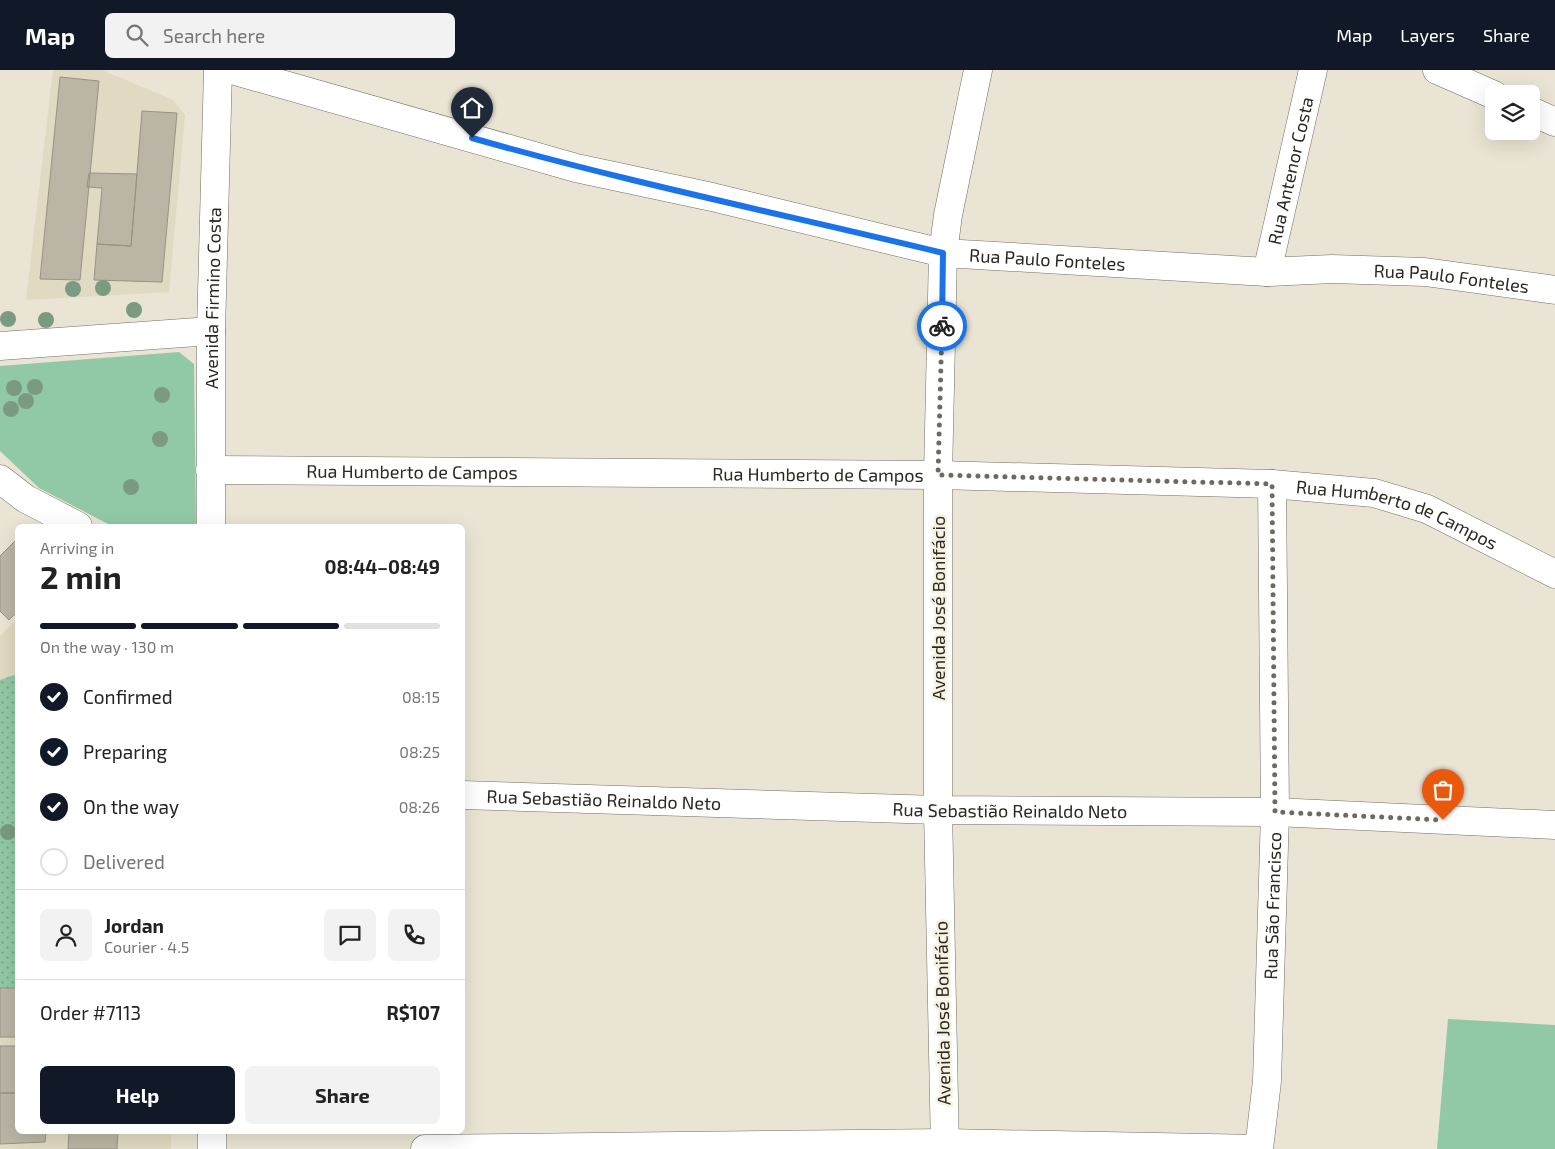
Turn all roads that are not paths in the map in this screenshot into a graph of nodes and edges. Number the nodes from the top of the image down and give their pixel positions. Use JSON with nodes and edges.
{"nodes":[{"id":1,"x":218,"y":70,"type":"edge"},
{"id":2,"x":232,"y":70,"type":"edge"},
{"id":3,"x":978,"y":70,"type":"edge"},
{"id":4,"x":1313,"y":70,"type":"edge"},
{"id":5,"x":1437,"y":70,"type":"edge"},
{"id":6,"x":1485,"y":91,"type":"edge"},
{"id":7,"x":1540,"y":116,"type":"edge"},
{"id":8,"x":1555,"y":122,"type":"edge"},
{"id":9,"x":943,"y":253,"type":"junction"},
{"id":10,"x":1267,"y":272,"type":"junction"},
{"id":11,"x":1555,"y":290,"type":"edge"},
{"id":12,"x":210,"y":331,"type":"junction"},
{"id":13,"x":0,"y":346,"type":"edge"},
{"id":14,"x":210,"y":470,"type":"junction"},
{"id":15,"x":938,"y":475,"type":"junction"},
{"id":16,"x":1,"y":482,"type":"edge"},
{"id":17,"x":1272,"y":484,"type":"junction"},
{"id":18,"x":56,"y":519,"type":"edge"},
{"id":19,"x":72,"y":524,"type":"edge"},
{"id":20,"x":211,"y":524,"type":"edge"},
{"id":21,"x":1555,"y":574,"type":"edge"},
{"id":22,"x":465,"y":795,"type":"edge"},
{"id":23,"x":938,"y":810,"type":"junction"},
{"id":24,"x":1275,"y":812,"type":"junction"},
{"id":25,"x":1555,"y":825,"type":"edge"},
{"id":26,"x":212,"y":1134,"type":"edge"},
{"id":27,"x":945,"y":1146,"type":"edge"},
{"id":28,"x":212,"y":1149,"type":"edge"},
{"id":29,"x":425,"y":1149,"type":"edge"},
{"id":30,"x":1259,"y":1149,"type":"edge"}],
"edges":[{"from":1,"to":12,"type":"street","name":"Avenida Firmino Costa"},
{"from":2,"to":9,"type":"street","name":"Rua Paulo Fonteles"},
{"from":3,"to":9,"type":"street","name":"Avenida José Bonifácio"},
{"from":4,"to":10,"type":"street","name":"Rua Antenor Costa"},
{"from":5,"to":6,"type":"street"},
{"from":7,"to":8,"type":"street"},
{"from":9,"to":10,"type":"street","name":"Rua Paulo Fonteles"},
{"from":9,"to":15,"type":"street","name":"Avenida José Bonifácio"},
{"from":10,"to":11,"type":"street","name":"Rua Paulo Fonteles"},
{"from":12,"to":13,"type":"street"},
{"from":12,"to":14,"type":"street","name":"Avenida Firmino Costa"},
{"from":14,"to":15,"type":"street","name":"Rua Humberto de Campos"},
{"from":14,"to":20,"type":"street","name":"Avenida Firmino Costa"},
{"from":15,"to":17,"type":"street","name":"Rua Humberto de Campos"},
{"from":15,"to":23,"type":"street","name":"Avenida José Bonifácio"},
{"from":16,"to":18,"type":"street"},
{"from":17,"to":21,"type":"street","name":"Rua Humberto de Campos"},
{"from":17,"to":24,"type":"street","name":"Rua São Francisco"},
{"from":18,"to":19,"type":"street"},
{"from":22,"to":23,"type":"street","name":"Rua Sebastião Reinaldo Neto"},
{"from":23,"to":24,"type":"street","name":"Rua Sebastião Reinaldo Neto"},
{"from":23,"to":27,"type":"street","name":"Avenida José Bonifácio"},
{"from":24,"to":25,"type":"street","name":"Rua Sebastião Reinaldo Neto"},
{"from":24,"to":30,"type":"street","name":"Rua São Francisco"},
{"from":26,"to":28,"type":"street"},
{"from":27,"to":29,"type":"street"},
{"from":27,"to":30,"type":"street"}]}
